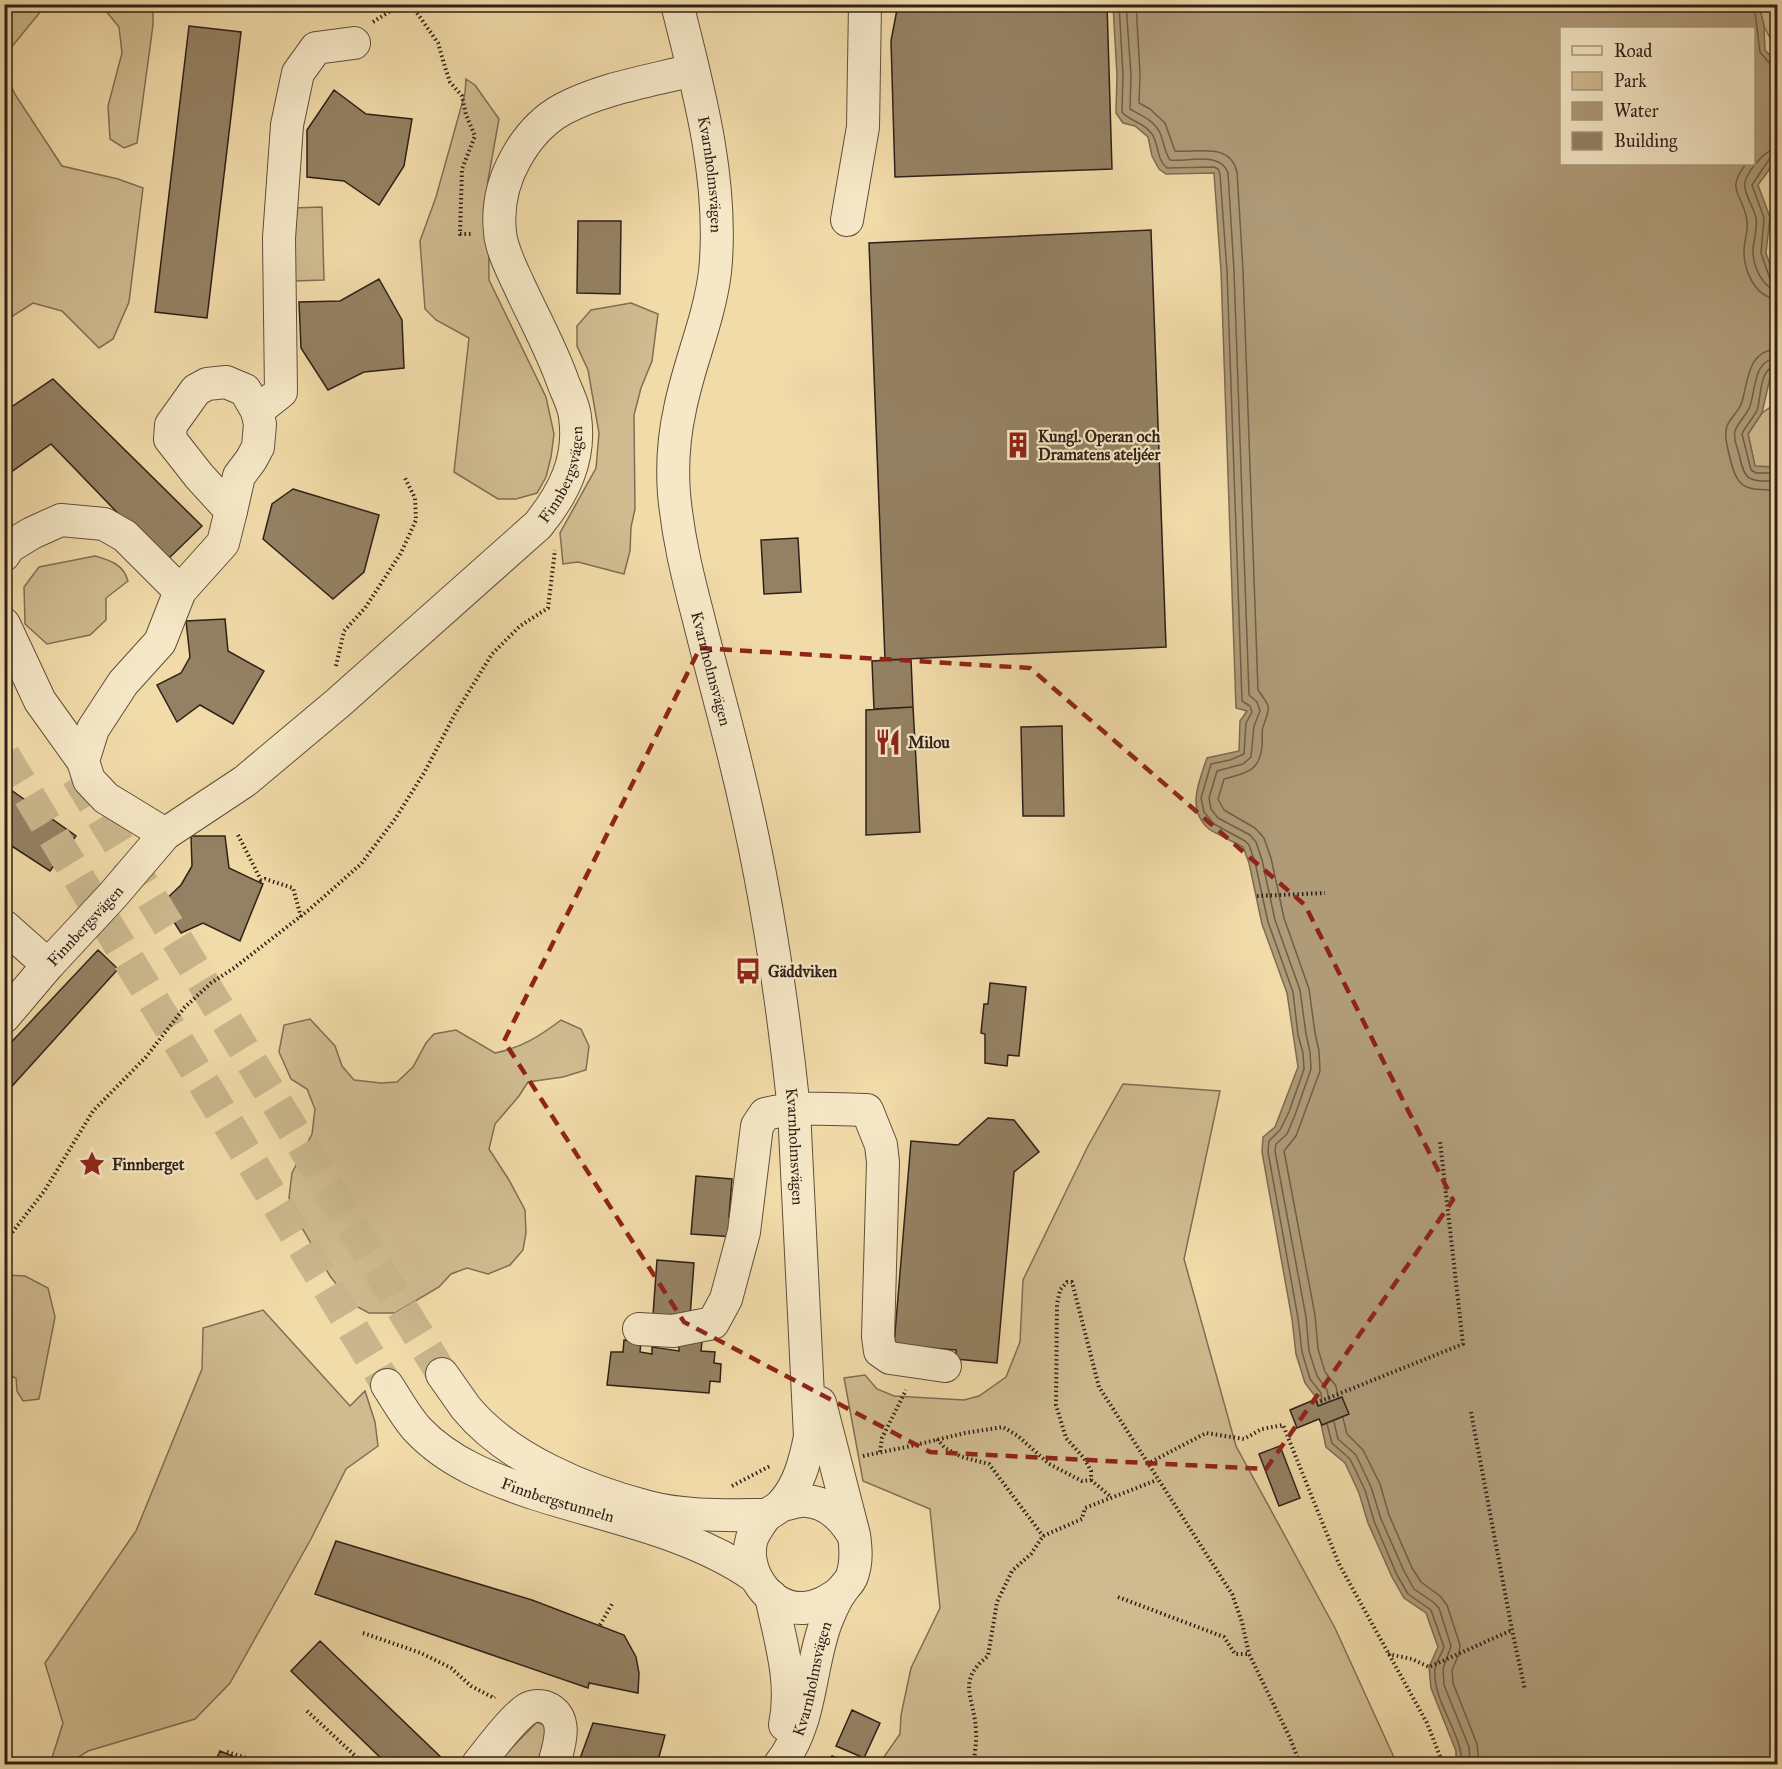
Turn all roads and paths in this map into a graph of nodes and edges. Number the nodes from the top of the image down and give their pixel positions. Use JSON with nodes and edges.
{"nodes":[{"id":1,"x":402,"y":4,"type":"edge"},
{"id":2,"x":677,"y":4,"type":"edge"},
{"id":3,"x":865,"y":4,"type":"edge"},
{"id":4,"x":354,"y":43,"type":"dead end"},
{"id":5,"x":693,"y":70,"type":"junction"},
{"id":6,"x":847,"y":220,"type":"dead end"},
{"id":7,"x":471,"y":234,"type":"dead end"},
{"id":8,"x":257,"y":411,"type":"junction"},
{"id":9,"x":404,"y":476,"type":"dead end"},
{"id":10,"x":231,"y":511,"type":"junction"},
{"id":11,"x":538,"y":525,"type":"junction"},
{"id":12,"x":4,"y":555,"type":"edge"},
{"id":13,"x":180,"y":591,"type":"junction"},
{"id":14,"x":4,"y":624,"type":"edge"},
{"id":15,"x":338,"y":703,"type":"junction"},
{"id":16,"x":83,"y":761,"type":"junction"},
{"id":17,"x":165,"y":834,"type":"junction"},
{"id":18,"x":238,"y":835,"type":"dead end"},
{"id":19,"x":1325,"y":893,"type":"dead end"},
{"id":20,"x":1257,"y":896,"type":"dead end"},
{"id":21,"x":5,"y":917,"type":"edge"},
{"id":22,"x":301,"y":917,"type":"junction"},
{"id":23,"x":48,"y":965,"type":"junction"},
{"id":24,"x":4,"y":1017,"type":"edge"},
{"id":25,"x":794,"y":1110,"type":"junction"},
{"id":26,"x":1440,"y":1141,"type":"dead end"},
{"id":27,"x":4,"y":1243,"type":"edge"},
{"id":28,"x":639,"y":1329,"type":"dead end"},
{"id":29,"x":804,"y":1338,"type":"junction"},
{"id":30,"x":945,"y":1366,"type":"dead end"},
{"id":31,"x":442,"y":1374,"type":"tunnel mouth"},
{"id":32,"x":387,"y":1386,"type":"tunnel mouth"},
{"id":33,"x":906,"y":1390,"type":"dead end"},
{"id":34,"x":1316,"y":1403,"type":"dead end"},
{"id":35,"x":1471,"y":1412,"type":"dead end"},
{"id":36,"x":937,"y":1439,"type":"junction"},
{"id":37,"x":880,"y":1452,"type":"junction"},
{"id":38,"x":857,"y":1456,"type":"dead end"},
{"id":39,"x":1147,"y":1464,"type":"junction"},
{"id":40,"x":1091,"y":1480,"type":"junction"},
{"id":41,"x":1157,"y":1480,"type":"junction"},
{"id":42,"x":1111,"y":1497,"type":"junction"},
{"id":43,"x":774,"y":1510,"type":"junction"},
{"id":44,"x":854,"y":1535,"type":"junction"},
{"id":45,"x":1043,"y":1536,"type":"junction"},
{"id":46,"x":762,"y":1586,"type":"junction"},
{"id":47,"x":841,"y":1592,"type":"junction"},
{"id":48,"x":1118,"y":1597,"type":"dead end"},
{"id":49,"x":612,"y":1604,"type":"dead end"},
{"id":50,"x":600,"y":1625,"type":"dead end"},
{"id":51,"x":1512,"y":1630,"type":"junction"},
{"id":52,"x":363,"y":1633,"type":"dead end"},
{"id":53,"x":1249,"y":1654,"type":"junction"},
{"id":54,"x":1388,"y":1654,"type":"junction"},
{"id":55,"x":1525,"y":1690,"type":"dead end"},
{"id":56,"x":500,"y":1692,"type":"dead end"},
{"id":57,"x":307,"y":1711,"type":"dead end"},
{"id":58,"x":227,"y":1752,"type":"dead end"},
{"id":59,"x":266,"y":1764,"type":"edge"},
{"id":60,"x":364,"y":1764,"type":"edge"},
{"id":61,"x":478,"y":1764,"type":"edge"},
{"id":62,"x":554,"y":1764,"type":"edge"},
{"id":63,"x":775,"y":1764,"type":"edge"},
{"id":64,"x":780,"y":1764,"type":"edge"},
{"id":65,"x":974,"y":1764,"type":"edge"},
{"id":66,"x":1299,"y":1764,"type":"edge"},
{"id":67,"x":1443,"y":1764,"type":"edge"}],
"edges":[{"from":1,"to":7,"type":"path"},
{"from":2,"to":5,"type":"street","name":"Kvarnholmsvägen"},
{"from":3,"to":6,"type":"street"},
{"from":4,"to":8,"type":"street"},
{"from":5,"to":11,"type":"street","name":"Finnbergsvägen"},
{"from":5,"to":25,"type":"street","name":"Kvarnholmsvägen"},
{"from":8,"to":10,"type":"street"},
{"from":8,"to":10,"type":"street"},
{"from":9,"to":15,"type":"path"},
{"from":10,"to":13,"type":"street"},
{"from":11,"to":15,"type":"street","name":"Finnbergsvägen"},
{"from":11,"to":22,"type":"path"},
{"from":12,"to":13,"type":"street"},
{"from":13,"to":16,"type":"street"},
{"from":14,"to":16,"type":"street"},
{"from":15,"to":17,"type":"street","name":"Finnbergsvägen"},
{"from":16,"to":17,"type":"street"},
{"from":17,"to":23,"type":"street","name":"Finnbergsvägen"},
{"from":18,"to":22,"type":"path"},
{"from":19,"to":20,"type":"path"},
{"from":21,"to":23,"type":"street"},
{"from":22,"to":27,"type":"path"},
{"from":23,"to":24,"type":"street","name":"Finnbergsvägen"},
{"from":25,"to":28,"type":"street"},
{"from":25,"to":29,"type":"street","name":"Kvarnholmsvägen"},
{"from":25,"to":30,"type":"street"},
{"from":26,"to":34,"type":"path"},
{"from":29,"to":43,"type":"street","name":"Kvarnholmsvägen"},
{"from":29,"to":44,"type":"street","name":"Kvarnholmsvägen"},
{"from":31,"to":43,"type":"street","name":"Finnbergstunneln"},
{"from":32,"to":46,"type":"street","name":"Finnbergstunneln"},
{"from":33,"to":37,"type":"path"},
{"from":35,"to":51,"type":"path"},
{"from":36,"to":37,"type":"path"},
{"from":36,"to":40,"type":"path"},
{"from":36,"to":45,"type":"path"},
{"from":37,"to":38,"type":"path"},
{"from":39,"to":40,"type":"path"},
{"from":39,"to":41,"type":"path"},
{"from":39,"to":54,"type":"path"},
{"from":40,"to":42,"type":"path"},
{"from":41,"to":42,"type":"path"},
{"from":41,"to":53,"type":"path"},
{"from":42,"to":45,"type":"path"},
{"from":43,"to":44,"type":"street"},
{"from":43,"to":46,"type":"street","name":"Kvarnholmsvägen"},
{"from":44,"to":47,"type":"street","name":"Kvarnholmsvägen"},
{"from":45,"to":65,"type":"path"},
{"from":46,"to":47,"type":"street","name":"Kvarnholmsvägen"},
{"from":46,"to":63,"type":"street","name":"Kvarnholmsvägen"},
{"from":47,"to":64,"type":"street","name":"Kvarnholmsvägen"},
{"from":48,"to":53,"type":"path"},
{"from":49,"to":50,"type":"path"},
{"from":51,"to":54,"type":"path"},
{"from":51,"to":55,"type":"path"},
{"from":52,"to":56,"type":"path"},
{"from":53,"to":66,"type":"path"},
{"from":54,"to":67,"type":"path"},
{"from":57,"to":60,"type":"path"},
{"from":58,"to":59,"type":"path"},
{"from":61,"to":62,"type":"street"}]}
